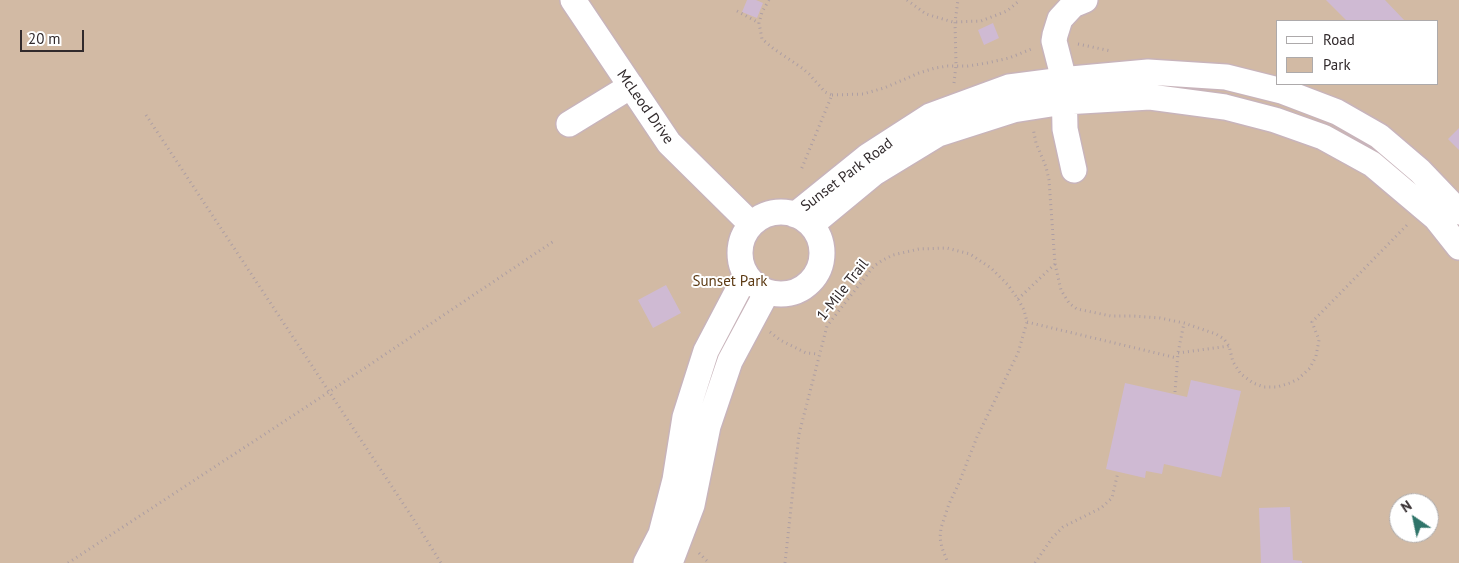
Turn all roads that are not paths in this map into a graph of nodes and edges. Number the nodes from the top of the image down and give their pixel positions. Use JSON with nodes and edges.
{"nodes":[{"id":1,"x":573,"y":0,"type":"edge"},
{"id":2,"x":1084,"y":0,"type":"edge"},
{"id":3,"x":630,"y":86,"type":"junction"},
{"id":4,"x":1064,"y":91,"type":"junction"},
{"id":5,"x":569,"y":124,"type":"dead end"},
{"id":6,"x":1074,"y":170,"type":"dead end"},
{"id":7,"x":1459,"y":212,"type":"edge"},
{"id":8,"x":803,"y":220,"type":"junction"},
{"id":9,"x":751,"y":224,"type":"junction"},
{"id":10,"x":1459,"y":247,"type":"edge"},
{"id":11,"x":746,"y":275,"type":"junction"},
{"id":12,"x":767,"y":292,"type":"junction"},
{"id":13,"x":646,"y":563,"type":"edge"},
{"id":14,"x":670,"y":563,"type":"edge"}],
"edges":[{"from":1,"to":3,"type":"street","name":"McLeod Drive"},
{"from":2,"to":4,"type":"street"},
{"from":3,"to":5,"type":"street"},
{"from":3,"to":9,"type":"street","name":"McLeod Drive"},
{"from":4,"to":6,"type":"street"},
{"from":4,"to":7,"type":"street"},
{"from":4,"to":8,"type":"street","name":"Sunset Park Road"},
{"from":4,"to":10,"type":"street"},
{"from":8,"to":9,"type":"street","name":"Sunset Park Road"},
{"from":8,"to":12,"type":"street","name":"Sunset Park Road"},
{"from":9,"to":11,"type":"street"},
{"from":11,"to":12,"type":"street"},
{"from":11,"to":13,"type":"street"},
{"from":12,"to":14,"type":"street"}]}
